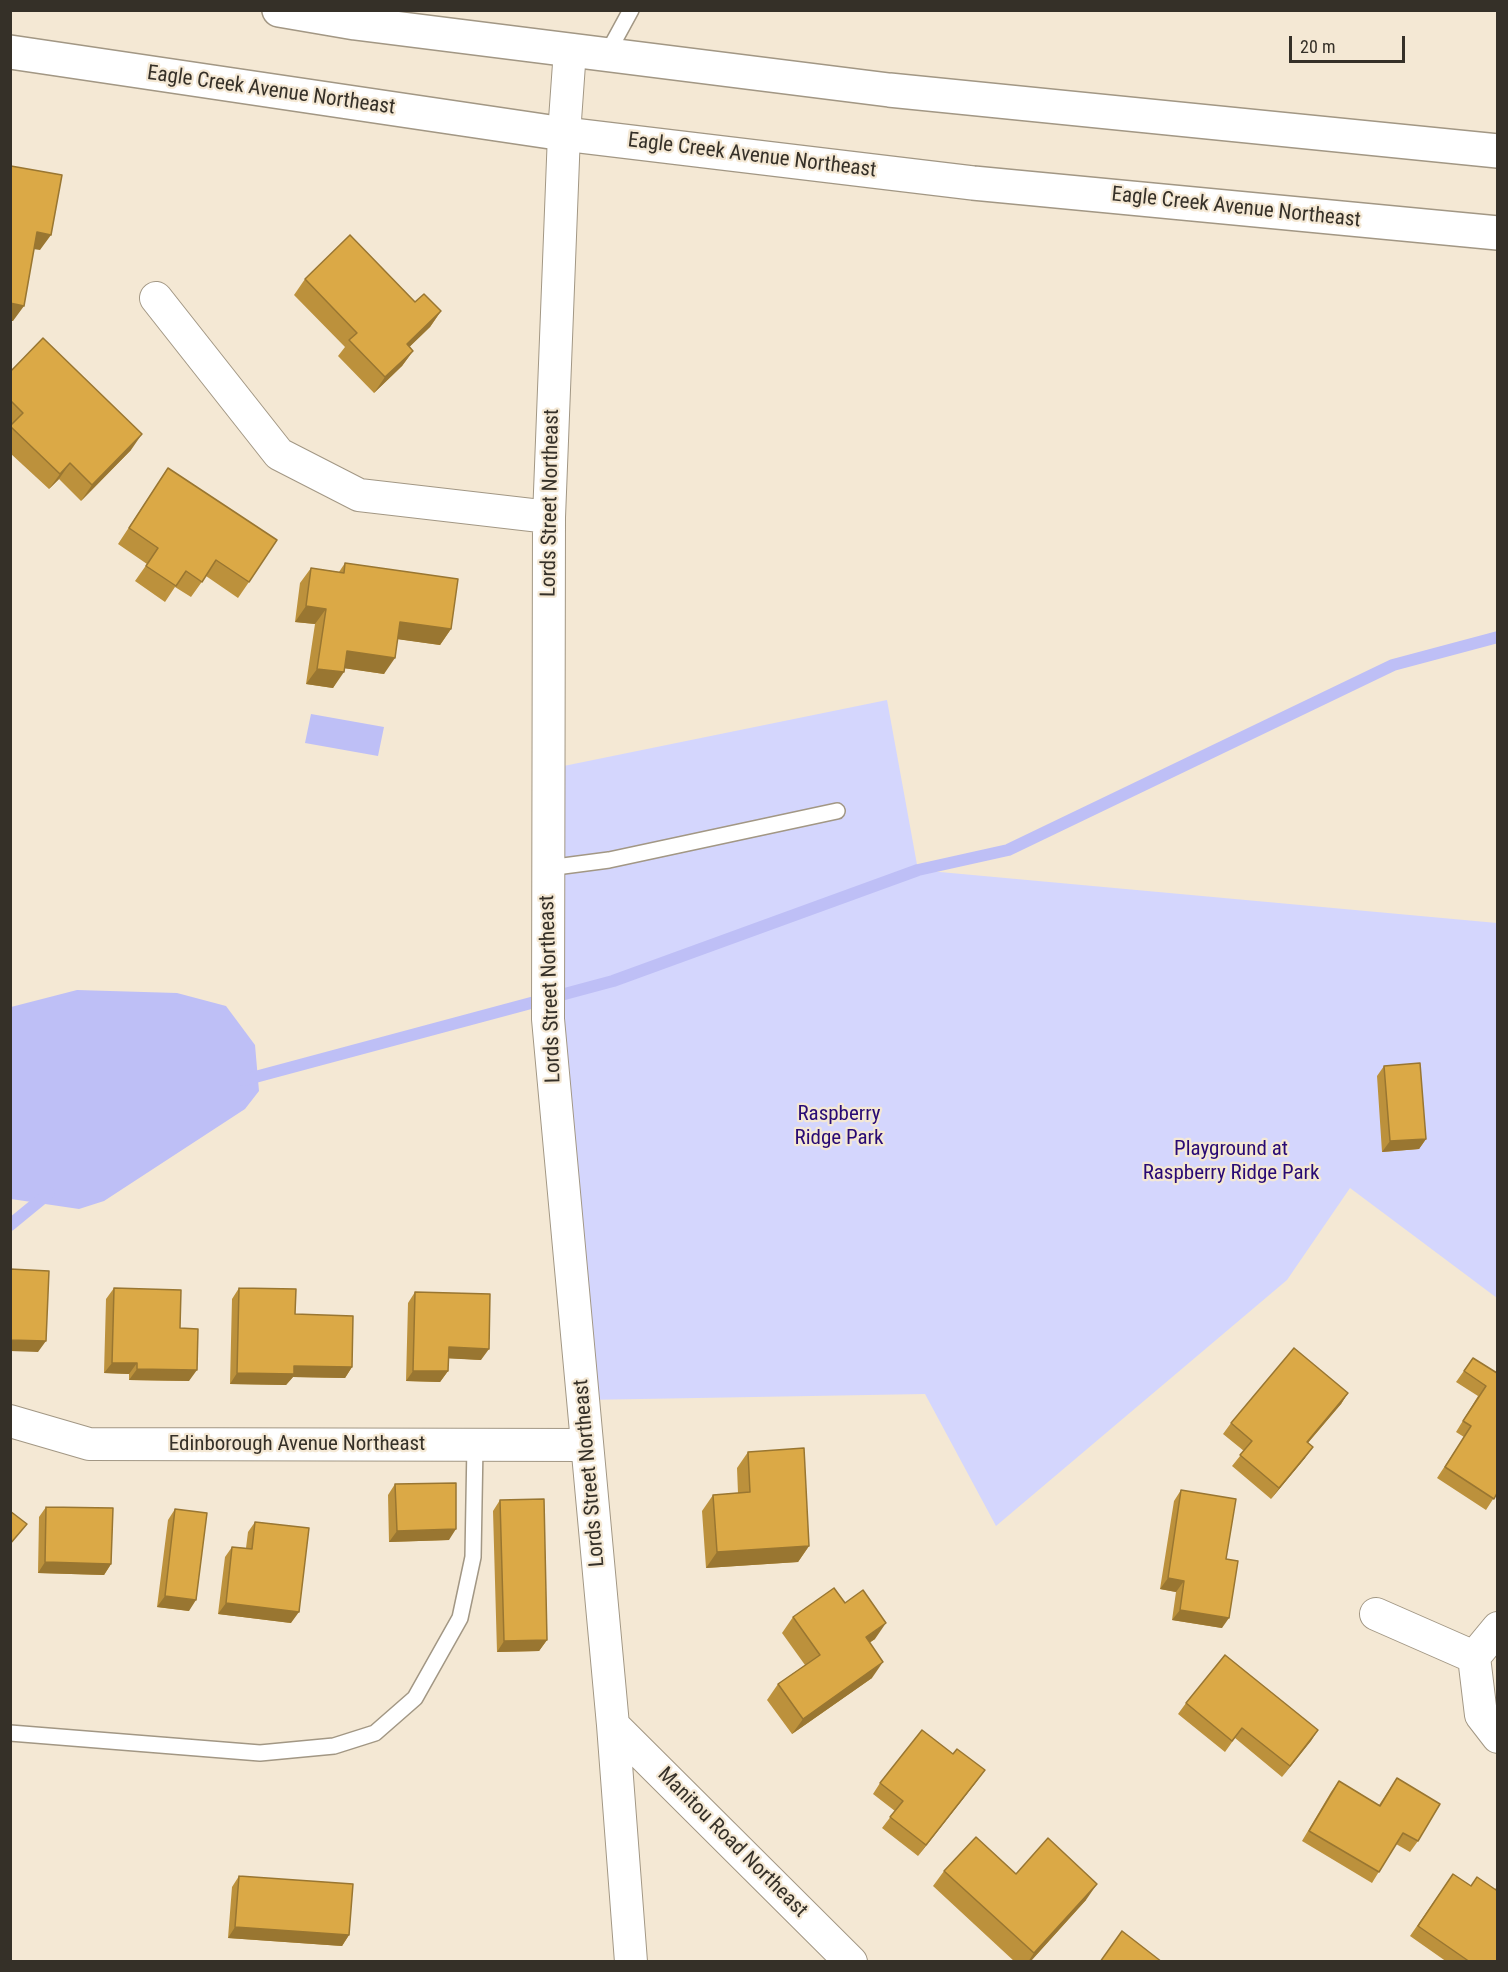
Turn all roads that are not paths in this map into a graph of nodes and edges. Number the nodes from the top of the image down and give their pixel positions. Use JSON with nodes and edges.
{"nodes":[{"id":1,"x":279,"y":10,"type":"edge"},
{"id":2,"x":631,"y":10,"type":"edge"},
{"id":3,"x":570,"y":50,"type":"junction"},
{"id":4,"x":10,"y":52,"type":"edge"},
{"id":5,"x":607,"y":54,"type":"junction"},
{"id":6,"x":564,"y":134,"type":"junction"},
{"id":7,"x":1497,"y":151,"type":"edge"},
{"id":8,"x":1497,"y":233,"type":"edge"},
{"id":9,"x":156,"y":298,"type":"dead end"},
{"id":10,"x":549,"y":517,"type":"junction"},
{"id":11,"x":837,"y":811,"type":"dead end"},
{"id":12,"x":548,"y":868,"type":"junction"},
{"id":13,"x":10,"y":1421,"type":"edge"},
{"id":14,"x":476,"y":1445,"type":"junction"},
{"id":15,"x":587,"y":1445,"type":"junction"},
{"id":16,"x":1376,"y":1614,"type":"dead end"},
{"id":17,"x":1497,"y":1628,"type":"edge"},
{"id":18,"x":1474,"y":1657,"type":"junction"},
{"id":19,"x":613,"y":1725,"type":"junction"},
{"id":20,"x":10,"y":1733,"type":"edge"},
{"id":21,"x":1497,"y":1737,"type":"edge"},
{"id":22,"x":631,"y":1962,"type":"edge"},
{"id":23,"x":851,"y":1962,"type":"edge"}],
"edges":[{"from":1,"to":3,"type":"main road"},
{"from":2,"to":5,"type":"lane"},
{"from":3,"to":5,"type":"main road"},
{"from":3,"to":6,"type":"street","name":"Lords Street Northeast"},
{"from":4,"to":6,"type":"main road","name":"Eagle Creek Avenue Northeast"},
{"from":5,"to":7,"type":"main road"},
{"from":6,"to":8,"type":"main road","name":"Eagle Creek Avenue Northeast"},
{"from":6,"to":10,"type":"street","name":"Lords Street Northeast"},
{"from":9,"to":10,"type":"street"},
{"from":10,"to":12,"type":"street","name":"Lords Street Northeast"},
{"from":11,"to":12,"type":"lane"},
{"from":12,"to":15,"type":"street","name":"Lords Street Northeast"},
{"from":13,"to":14,"type":"street","name":"Edinborough Avenue Northeast"},
{"from":14,"to":15,"type":"street","name":"Edinborough Avenue Northeast"},
{"from":14,"to":20,"type":"lane"},
{"from":15,"to":19,"type":"street","name":"Lords Street Northeast"},
{"from":16,"to":18,"type":"street"},
{"from":17,"to":18,"type":"street"},
{"from":18,"to":21,"type":"street"},
{"from":19,"to":22,"type":"street","name":"Lords Street Northeast"},
{"from":19,"to":23,"type":"street","name":"Manitou Road Northeast"}]}
